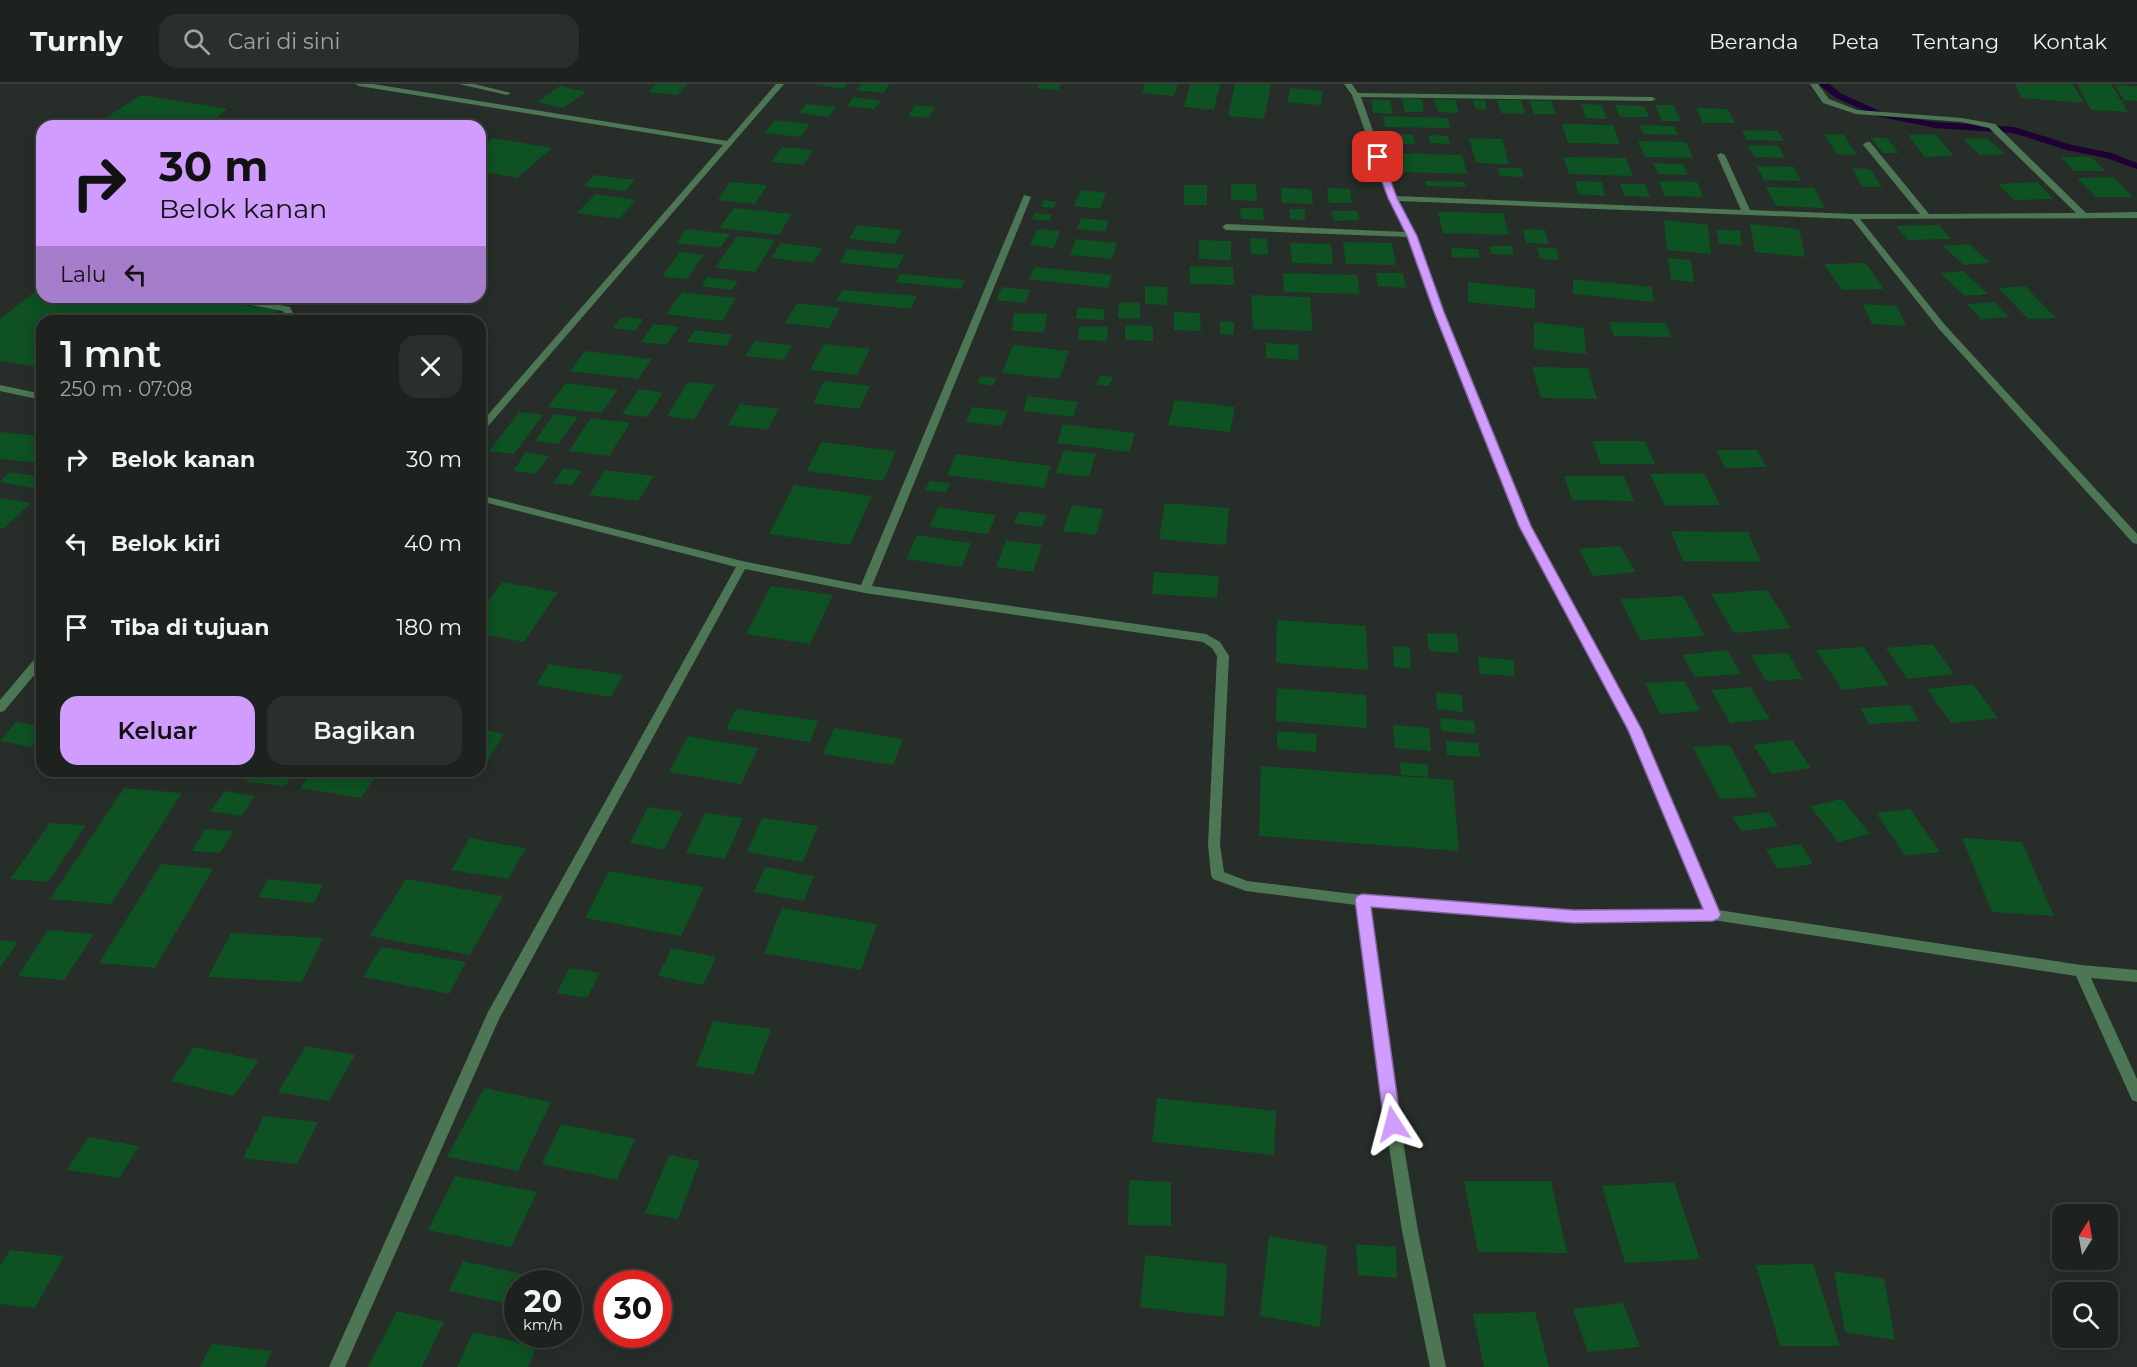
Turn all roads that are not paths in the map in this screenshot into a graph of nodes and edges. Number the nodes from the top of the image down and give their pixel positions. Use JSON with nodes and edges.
{"nodes":[{"id":1,"x":359,"y":84,"type":"edge"},
{"id":2,"x":463,"y":84,"type":"edge"},
{"id":3,"x":780,"y":84,"type":"edge"},
{"id":4,"x":1348,"y":84,"type":"edge"},
{"id":5,"x":1814,"y":84,"type":"edge"},
{"id":6,"x":507,"y":93,"type":"dead end"},
{"id":7,"x":1356,"y":95,"type":"junction"},
{"id":8,"x":1652,"y":99,"type":"dead end"},
{"id":9,"x":726,"y":143,"type":"junction"},
{"id":10,"x":1867,"y":144,"type":"dead end"},
{"id":11,"x":1721,"y":155,"type":"dead end"},
{"id":12,"x":1027,"y":197,"type":"dead end"},
{"id":13,"x":1393,"y":198,"type":"junction"},
{"id":14,"x":1748,"y":213,"type":"junction"},
{"id":15,"x":2137,"y":215,"type":"edge"},
{"id":16,"x":1926,"y":216,"type":"junction"},
{"id":17,"x":2084,"y":216,"type":"junction"},
{"id":18,"x":1854,"y":218,"type":"junction"},
{"id":19,"x":1226,"y":227,"type":"dead end"},
{"id":20,"x":1412,"y":236,"type":"junction"},
{"id":21,"x":254,"y":303,"type":"edge"},
{"id":22,"x":289,"y":315,"type":"edge"},
{"id":23,"x":0,"y":388,"type":"edge"},
{"id":24,"x":36,"y":396,"type":"edge"},
{"id":25,"x":486,"y":423,"type":"edge"},
{"id":26,"x":486,"y":500,"type":"edge"},
{"id":27,"x":2137,"y":541,"type":"edge"},
{"id":28,"x":742,"y":565,"type":"junction"},
{"id":29,"x":865,"y":589,"type":"junction"},
{"id":30,"x":36,"y":665,"type":"edge"},
{"id":31,"x":0,"y":708,"type":"edge"},
{"id":32,"x":1362,"y":900,"type":"junction"},
{"id":33,"x":1713,"y":915,"type":"junction"},
{"id":34,"x":2080,"y":972,"type":"junction"},
{"id":35,"x":2137,"y":976,"type":"edge"},
{"id":36,"x":2137,"y":1095,"type":"edge"},
{"id":37,"x":337,"y":1367,"type":"edge"},
{"id":38,"x":1438,"y":1367,"type":"edge"}],
"edges":[{"from":1,"to":9,"type":"street"},
{"from":2,"to":6,"type":"street"},
{"from":3,"to":9,"type":"street"},
{"from":4,"to":7,"type":"street"},
{"from":5,"to":17,"type":"street"},
{"from":7,"to":8,"type":"street"},
{"from":7,"to":13,"type":"street"},
{"from":9,"to":25,"type":"street"},
{"from":10,"to":16,"type":"street"},
{"from":11,"to":14,"type":"street"},
{"from":12,"to":29,"type":"street"},
{"from":13,"to":14,"type":"street"},
{"from":13,"to":20,"type":"street"},
{"from":14,"to":18,"type":"street"},
{"from":15,"to":17,"type":"street"},
{"from":16,"to":17,"type":"street"},
{"from":16,"to":18,"type":"street"},
{"from":18,"to":27,"type":"street"},
{"from":19,"to":20,"type":"street"},
{"from":20,"to":33,"type":"street"},
{"from":21,"to":22,"type":"street"},
{"from":23,"to":24,"type":"street"},
{"from":26,"to":28,"type":"street"},
{"from":28,"to":29,"type":"street"},
{"from":28,"to":37,"type":"street"},
{"from":29,"to":32,"type":"street"},
{"from":30,"to":31,"type":"street"},
{"from":32,"to":33,"type":"street"},
{"from":32,"to":38,"type":"street"},
{"from":33,"to":34,"type":"street"},
{"from":34,"to":35,"type":"street"},
{"from":34,"to":36,"type":"street"}]}
